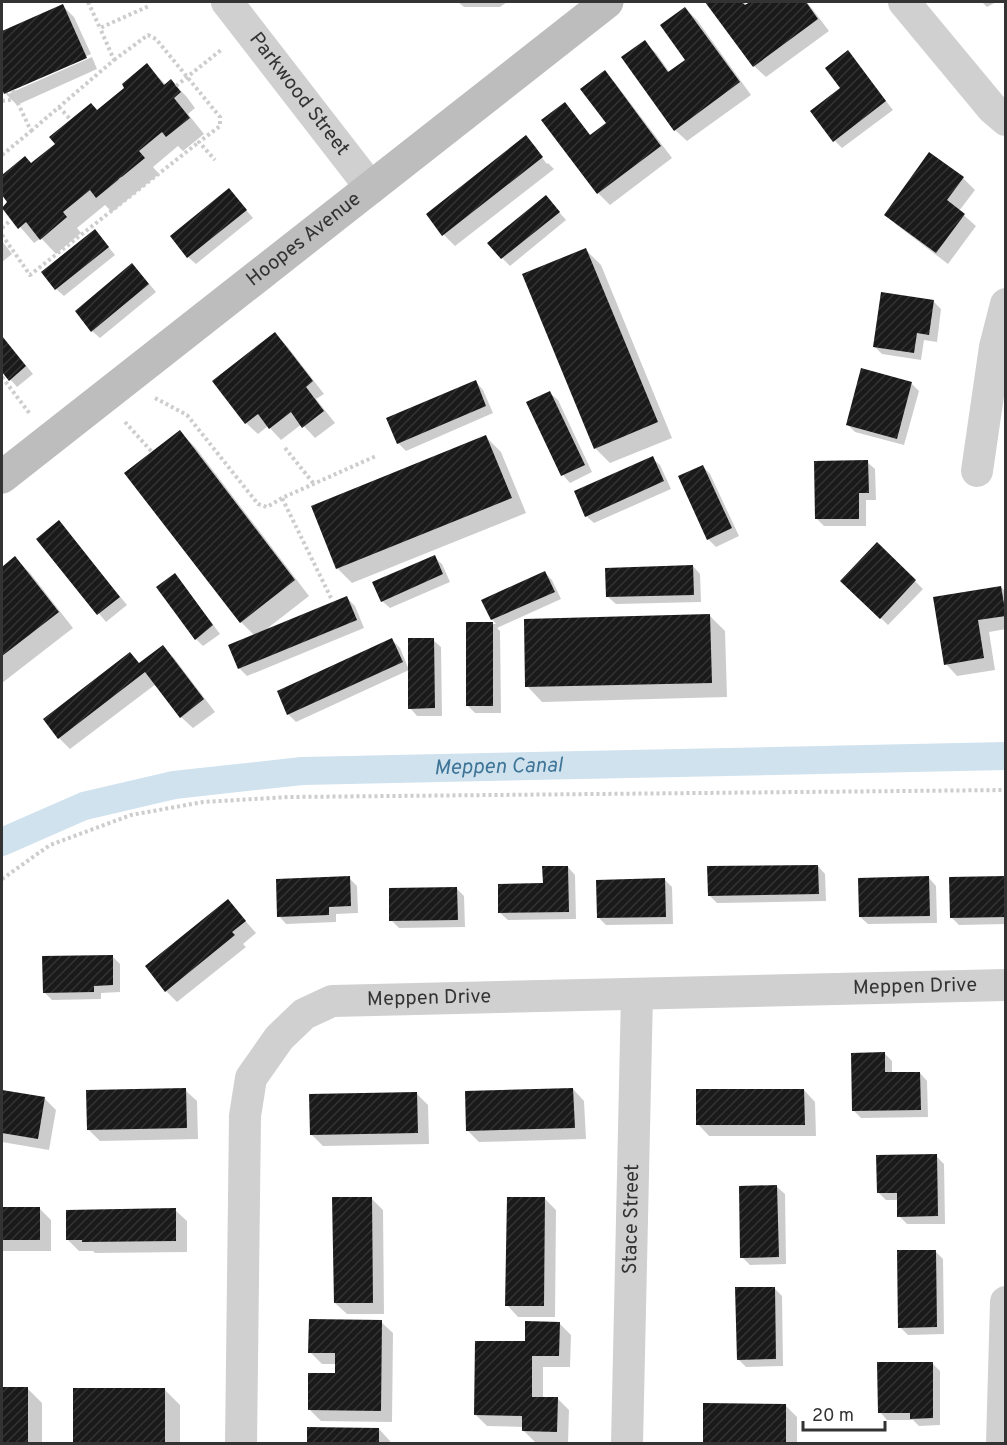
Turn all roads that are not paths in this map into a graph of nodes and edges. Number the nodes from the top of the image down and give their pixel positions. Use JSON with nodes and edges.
{"nodes":[{"id":1,"x":227,"y":2,"type":"edge"},
{"id":2,"x":607,"y":2,"type":"edge"},
{"id":3,"x":904,"y":2,"type":"edge"},
{"id":4,"x":1005,"y":120,"type":"edge"},
{"id":5,"x":371,"y":188,"type":"junction"},
{"id":6,"x":1005,"y":304,"type":"edge"},
{"id":7,"x":977,"y":471,"type":"dead end"},
{"id":8,"x":2,"y":477,"type":"edge"},
{"id":9,"x":1005,"y":985,"type":"edge"},
{"id":10,"x":637,"y":993,"type":"junction"},
{"id":11,"x":1005,"y":1302,"type":"edge"},
{"id":12,"x":241,"y":1443,"type":"edge"},
{"id":13,"x":627,"y":1443,"type":"edge"},
{"id":14,"x":1002,"y":1443,"type":"edge"}],
"edges":[{"from":1,"to":5,"type":"street","name":"Parkwood Street"},
{"from":2,"to":5,"type":"street","name":"Hoopes Avenue"},
{"from":3,"to":4,"type":"street"},
{"from":5,"to":8,"type":"street","name":"Hoopes Avenue"},
{"from":6,"to":7,"type":"street"},
{"from":9,"to":10,"type":"street","name":"Meppen Drive"},
{"from":10,"to":12,"type":"street","name":"Meppen Drive"},
{"from":10,"to":13,"type":"street","name":"Stace Street"},
{"from":11,"to":14,"type":"street"}]}
